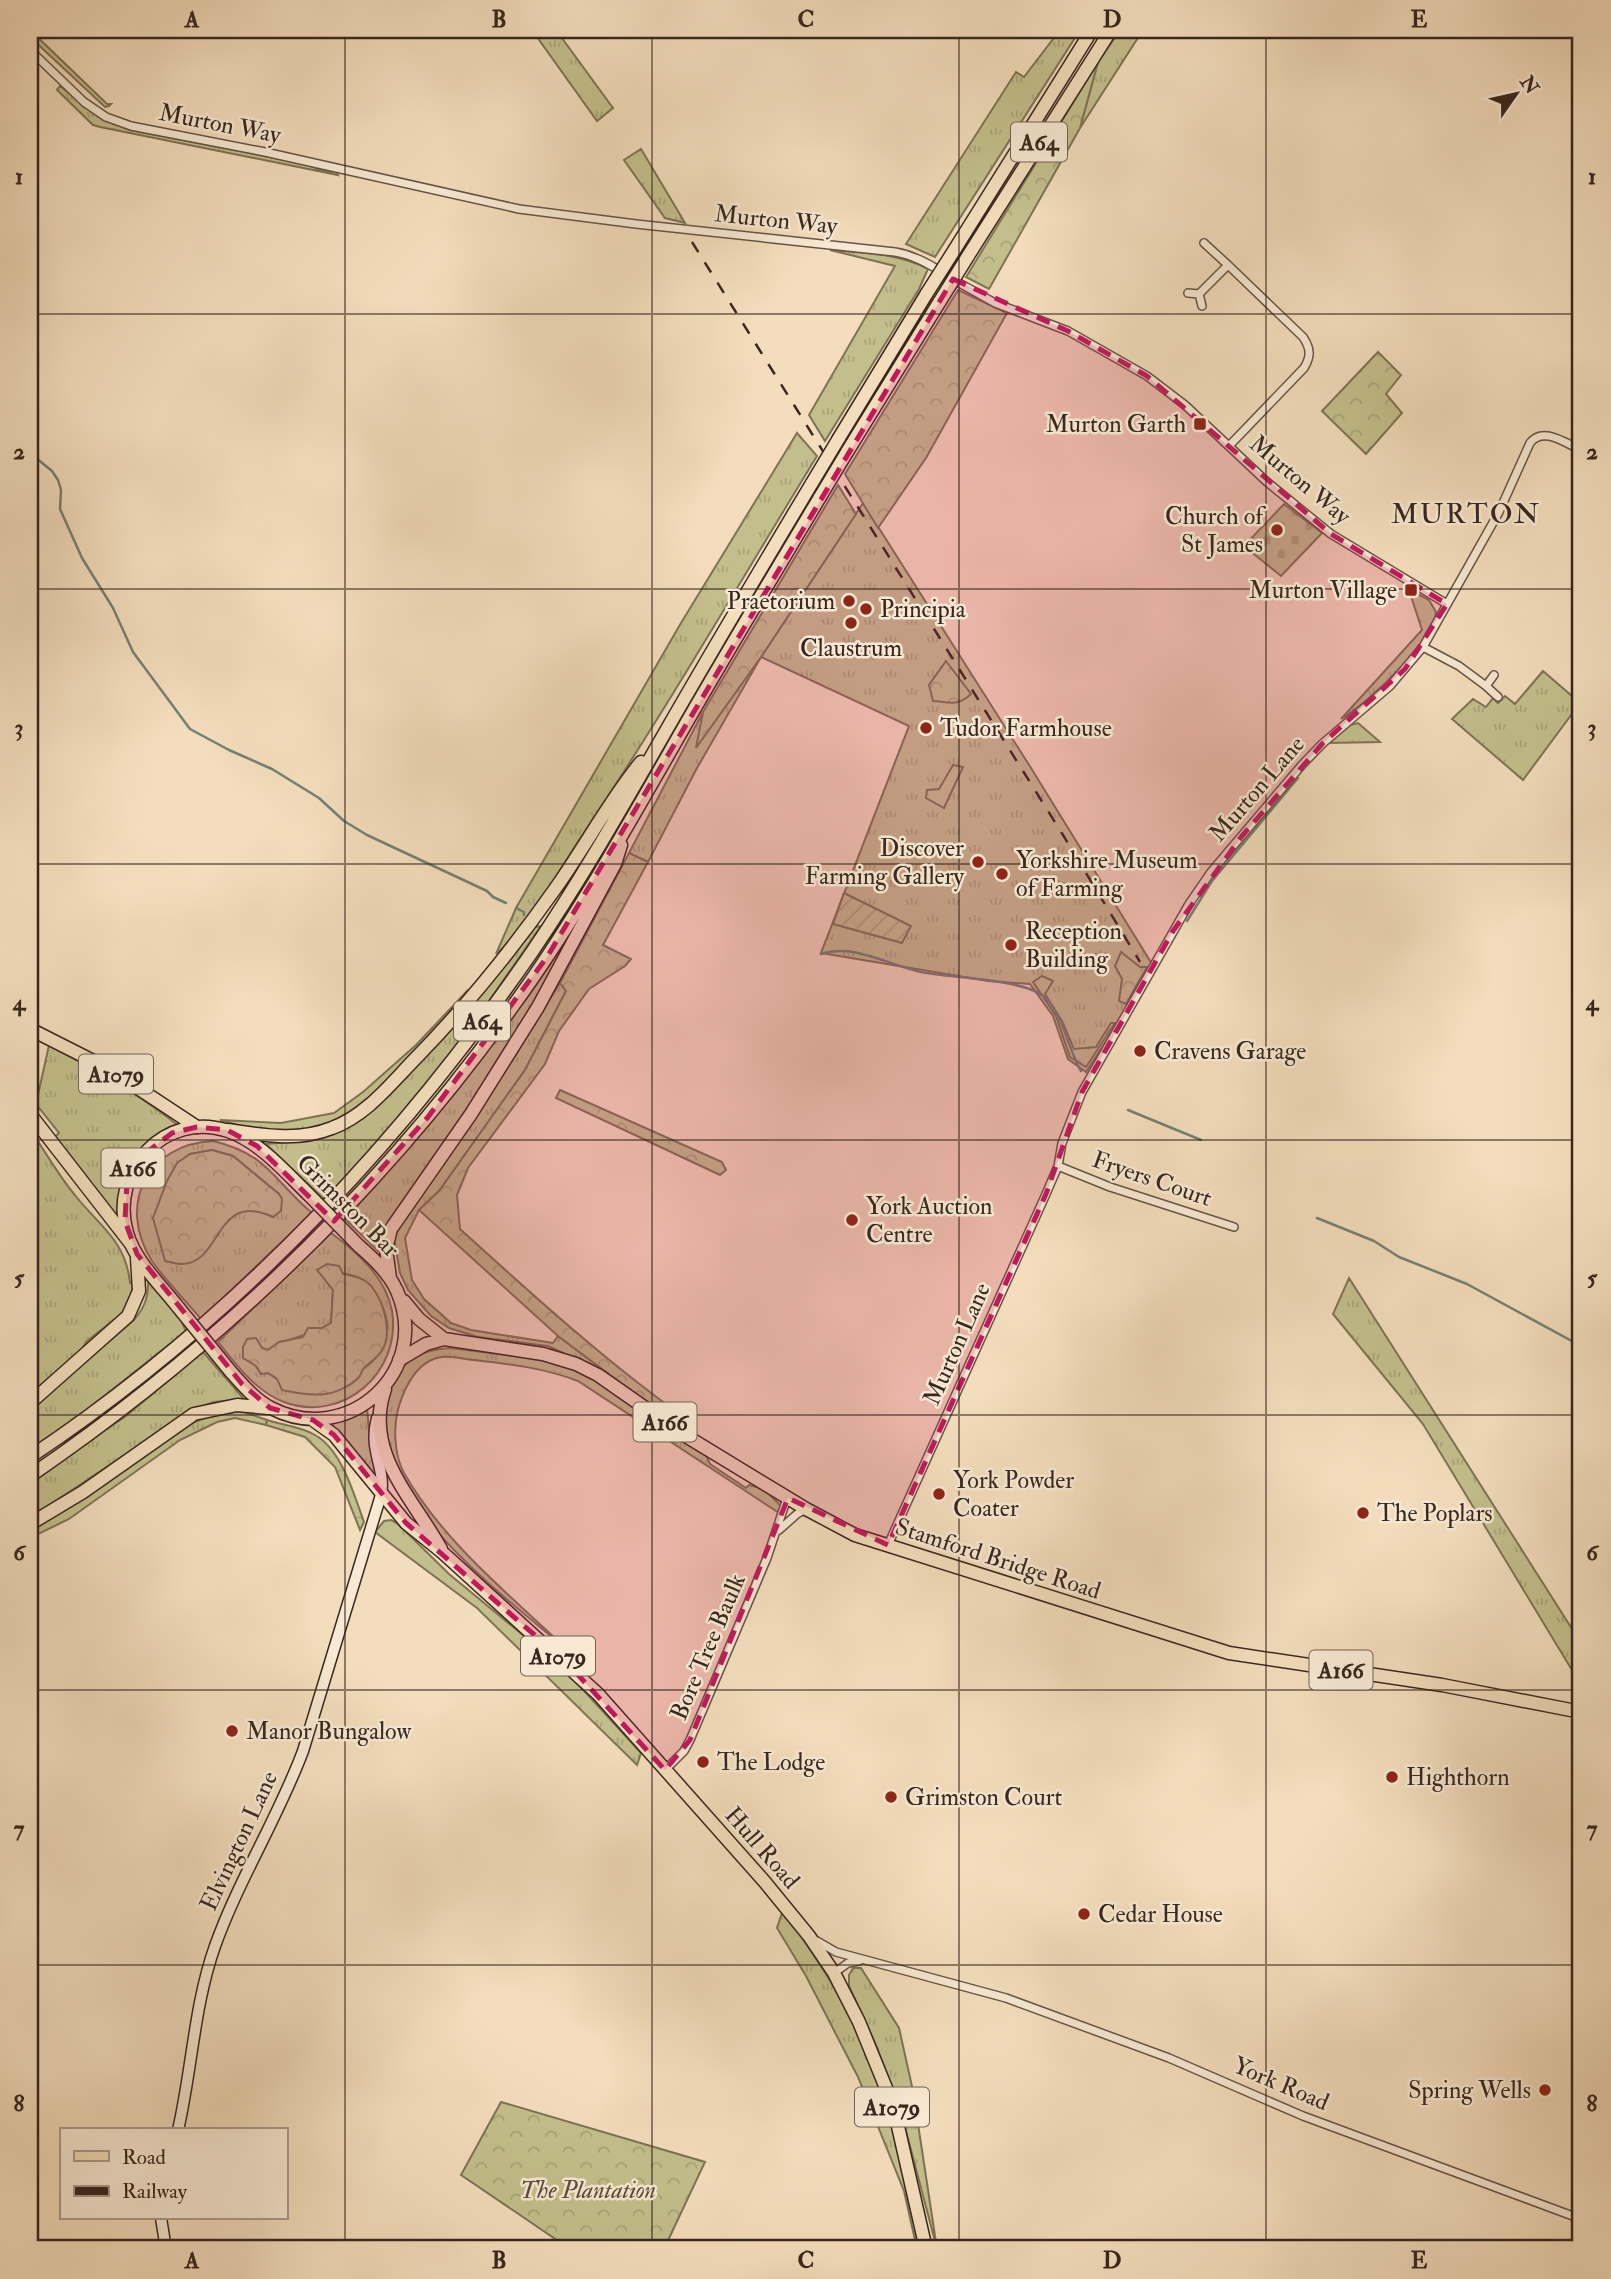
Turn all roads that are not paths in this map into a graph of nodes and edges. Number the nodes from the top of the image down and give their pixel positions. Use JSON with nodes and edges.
{"nodes":[{"id":1,"x":1092,"y":30,"type":"edge"},
{"id":2,"x":1111,"y":30,"type":"edge"},
{"id":3,"x":30,"y":50,"type":"edge"},
{"id":4,"x":1204,"y":243,"type":"dead end"},
{"id":5,"x":1227,"y":265,"type":"junction"},
{"id":6,"x":1188,"y":293,"type":"dead end"},
{"id":7,"x":1199,"y":294,"type":"junction"},
{"id":8,"x":1202,"y":306,"type":"dead end"},
{"id":9,"x":1229,"y":446,"type":"junction"},
{"id":10,"x":1581,"y":450,"type":"edge"},
{"id":11,"x":1447,"y":604,"type":"junction"},
{"id":12,"x":1423,"y":647,"type":"junction"},
{"id":13,"x":1494,"y":675,"type":"dead end"},
{"id":14,"x":1486,"y":685,"type":"junction"},
{"id":15,"x":1498,"y":697,"type":"dead end"},
{"id":16,"x":664,"y":734,"type":"junction"},
{"id":17,"x":626,"y":828,"type":"junction"},
{"id":18,"x":30,"y":1030,"type":"edge"},
{"id":19,"x":30,"y":1114,"type":"edge"},
{"id":20,"x":197,"y":1127,"type":"junction"},
{"id":21,"x":227,"y":1130,"type":"junction"},
{"id":22,"x":1058,"y":1166,"type":"junction"},
{"id":23,"x":1234,"y":1227,"type":"dead end"},
{"id":24,"x":134,"y":1250,"type":"junction"},
{"id":25,"x":390,"y":1278,"type":"junction"},
{"id":26,"x":398,"y":1293,"type":"junction"},
{"id":27,"x":443,"y":1339,"type":"junction"},
{"id":28,"x":400,"y":1360,"type":"junction"},
{"id":29,"x":387,"y":1382,"type":"junction"},
{"id":30,"x":30,"y":1403,"type":"edge"},
{"id":31,"x":270,"y":1408,"type":"junction"},
{"id":32,"x":379,"y":1412,"type":"junction"},
{"id":33,"x":313,"y":1420,"type":"junction"},
{"id":34,"x":30,"y":1457,"type":"edge"},
{"id":35,"x":30,"y":1476,"type":"edge"},
{"id":36,"x":381,"y":1494,"type":"junction"},
{"id":37,"x":787,"y":1497,"type":"junction"},
{"id":38,"x":806,"y":1509,"type":"junction"},
{"id":39,"x":30,"y":1524,"type":"edge"},
{"id":40,"x":776,"y":1532,"type":"junction"},
{"id":41,"x":888,"y":1545,"type":"junction"},
{"id":42,"x":443,"y":1552,"type":"junction"},
{"id":43,"x":1581,"y":1712,"type":"edge"},
{"id":44,"x":665,"y":1770,"type":"junction"},
{"id":45,"x":809,"y":1936,"type":"junction"},
{"id":46,"x":863,"y":1961,"type":"junction"},
{"id":47,"x":834,"y":1973,"type":"junction"},
{"id":48,"x":178,"y":2128,"type":"edge"},
{"id":49,"x":1581,"y":2219,"type":"edge"},
{"id":50,"x":161,"y":2220,"type":"edge"},
{"id":51,"x":166,"y":2249,"type":"edge"},
{"id":52,"x":926,"y":2249,"type":"edge"}],
"edges":[{"from":1,"to":16,"type":"main road","number":"A64","bridge":true},
{"from":2,"to":17,"type":"main road","number":"A64","bridge":true},
{"from":3,"to":9,"type":"street","name":"Murton Way"},
{"from":4,"to":5,"type":"street"},
{"from":5,"to":7,"type":"street"},
{"from":5,"to":9,"type":"street"},
{"from":6,"to":7,"type":"street"},
{"from":7,"to":8,"type":"street"},
{"from":9,"to":11,"type":"street","name":"Murton Way"},
{"from":10,"to":11,"type":"street","name":"Murton Lane"},
{"from":11,"to":12,"type":"street","name":"Murton Lane"},
{"from":12,"to":14,"type":"street"},
{"from":12,"to":22,"type":"street","name":"Murton Lane"},
{"from":13,"to":14,"type":"street"},
{"from":14,"to":15,"type":"street"},
{"from":16,"to":21,"type":"main road"},
{"from":16,"to":34,"type":"main road","number":"A64"},
{"from":17,"to":25,"type":"main road"},
{"from":17,"to":35,"type":"main road","number":"A64"},
{"from":18,"to":20,"type":"main road","number":"A1079"},
{"from":19,"to":24,"type":"main road"},
{"from":20,"to":21,"type":"main road","name":"Grimston Bar","number":"A166"},
{"from":20,"to":24,"type":"main road","name":"Grimston Bar","number":"A166"},
{"from":21,"to":25,"type":"main road","name":"Grimston Bar","number":"A166","bridge":true},
{"from":22,"to":23,"type":"street","name":"Fryers Court"},
{"from":22,"to":41,"type":"street","name":"Murton Lane"},
{"from":24,"to":30,"type":"main road"},
{"from":24,"to":31,"type":"main road","name":"Grimston Bar","number":"A166","bridge":true},
{"from":25,"to":26,"type":"main road","name":"Grimston Bar","number":"A166"},
{"from":26,"to":27,"type":"main road","number":"A166"},
{"from":26,"to":28,"type":"main road","name":"Grimston Bar","number":"A166"},
{"from":27,"to":28,"type":"main road","number":"A166"},
{"from":27,"to":37,"type":"main road","name":"Stamford Bridge Road","number":"A166"},
{"from":28,"to":29,"type":"main road","name":"Grimston Bar","number":"A166"},
{"from":29,"to":32,"type":"main road","name":"Hull Road","number":"A1079"},
{"from":29,"to":33,"type":"main road","name":"Grimston Bar","number":"A166"},
{"from":31,"to":33,"type":"main road","name":"Grimston Bar","number":"A166"},
{"from":31,"to":39,"type":"main road"},
{"from":32,"to":36,"type":"main road","name":"Elvington Lane"},
{"from":32,"to":42,"type":"main road","name":"Hull Road","number":"A1079"},
{"from":33,"to":36,"type":"main road","name":"Hull Road","number":"A1079"},
{"from":36,"to":42,"type":"main road","name":"Hull Road","number":"A1079"},
{"from":36,"to":48,"type":"main road","name":"Elvington Lane"},
{"from":37,"to":38,"type":"main road","name":"Stamford Bridge Road","number":"A166"},
{"from":37,"to":40,"type":"street","name":"Bore Tree Baulk"},
{"from":38,"to":40,"type":"street"},
{"from":38,"to":41,"type":"main road","name":"Stamford Bridge Road","number":"A166"},
{"from":40,"to":44,"type":"street","name":"Bore Tree Baulk"},
{"from":41,"to":43,"type":"main road","name":"Stamford Bridge Road","number":"A166"},
{"from":42,"to":44,"type":"main road","name":"Hull Road","number":"A1079"},
{"from":44,"to":45,"type":"main road","name":"Hull Road","number":"A1079"},
{"from":45,"to":46,"type":"street","name":"York Road"},
{"from":45,"to":47,"type":"main road","name":"Hull Road","number":"A1079"},
{"from":46,"to":47,"type":"street"},
{"from":46,"to":49,"type":"street","name":"York Road"},
{"from":47,"to":52,"type":"main road","name":"Hull Road","number":"A1079"},
{"from":50,"to":51,"type":"main road"}]}
